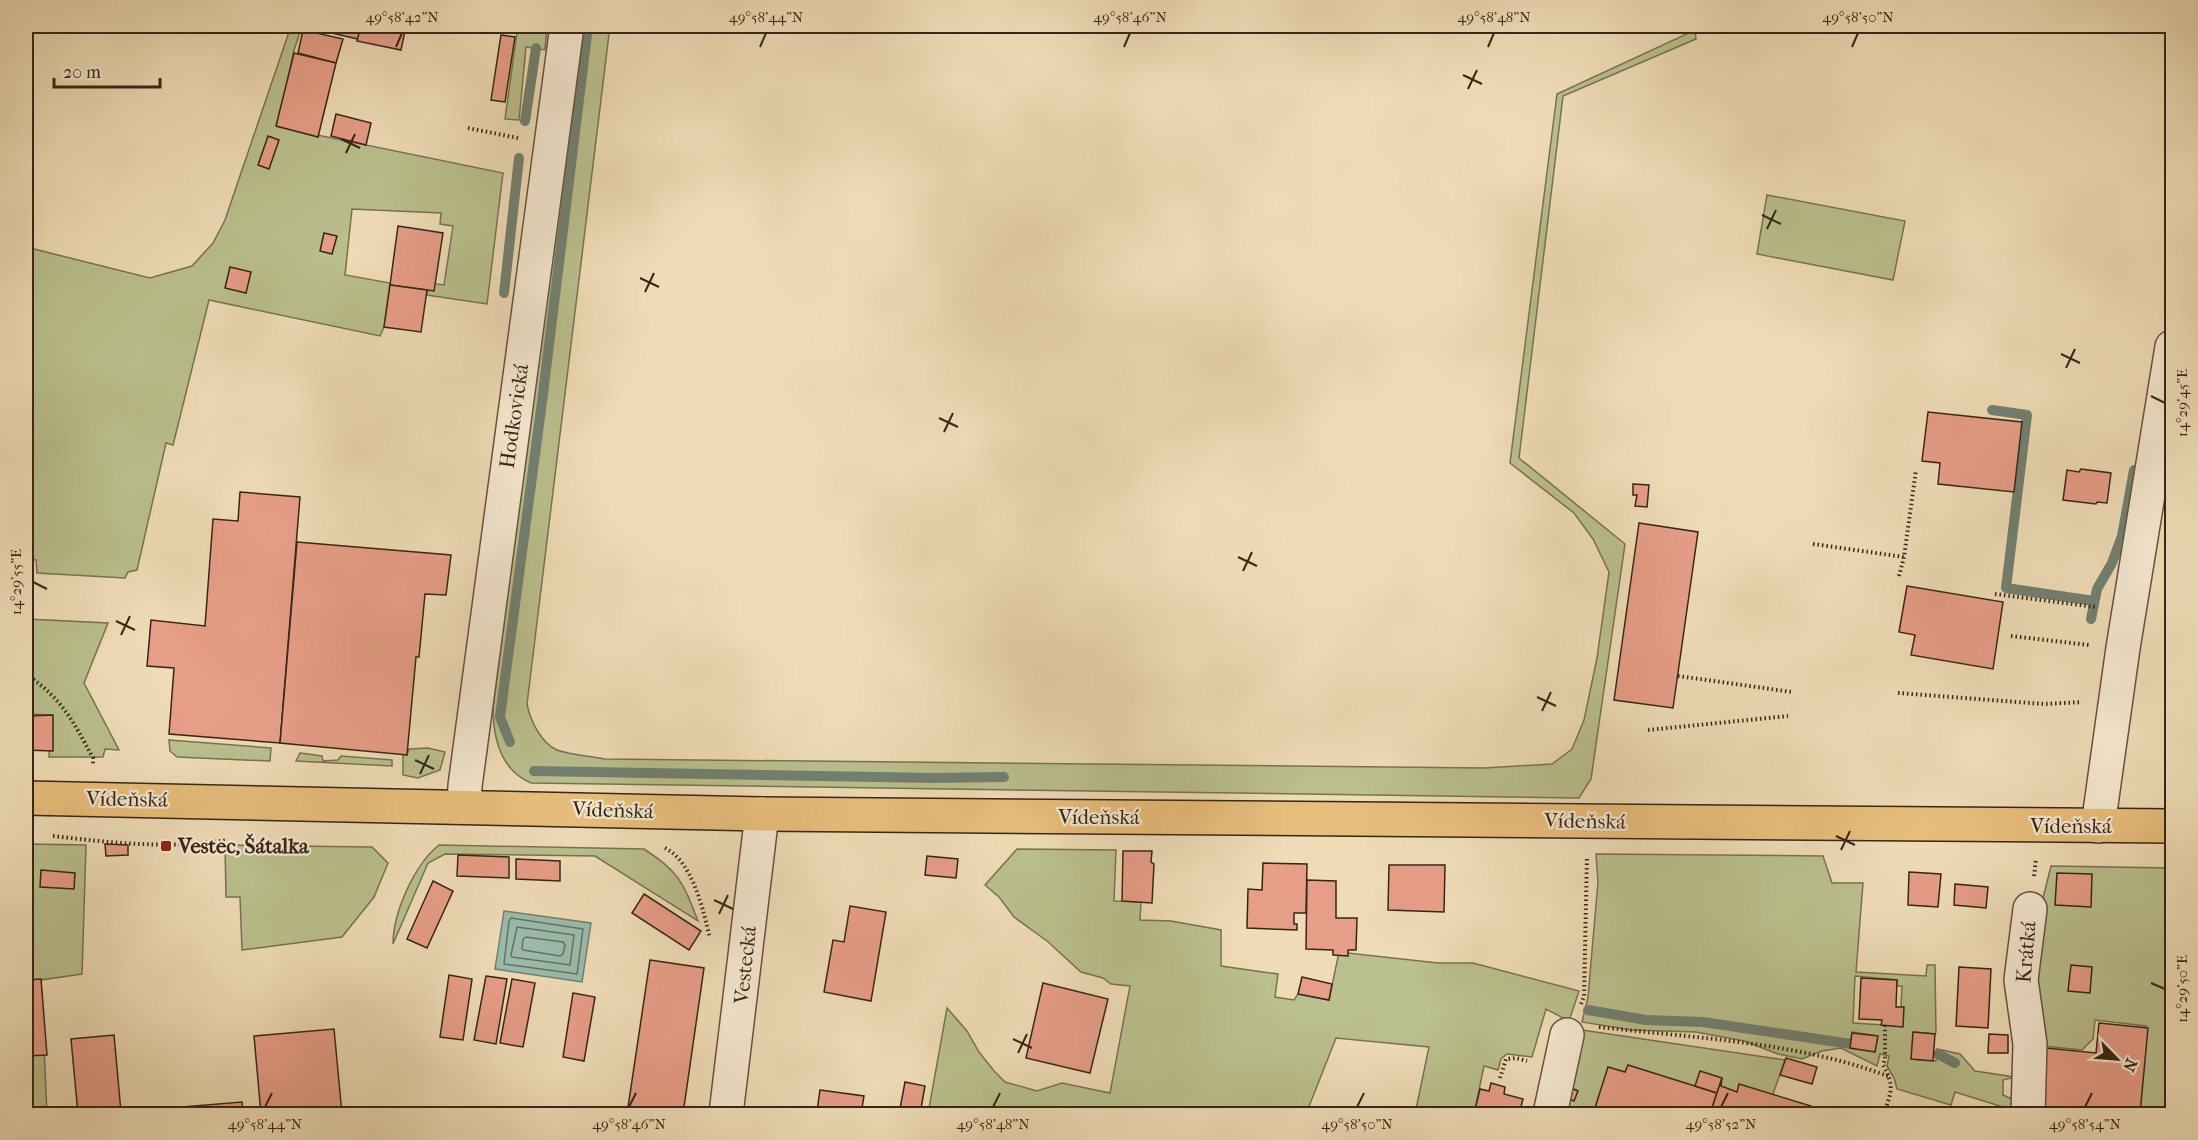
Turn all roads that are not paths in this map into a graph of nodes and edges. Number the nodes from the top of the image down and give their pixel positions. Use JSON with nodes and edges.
{"nodes":[{"id":1,"x":567,"y":26,"type":"edge"},
{"id":2,"x":2172,"y":347,"type":"edge"},
{"id":3,"x":26,"y":798,"type":"edge"},
{"id":4,"x":464,"y":806,"type":"junction"},
{"id":5,"x":762,"y":814,"type":"junction"},
{"id":6,"x":2098,"y":826,"type":"junction"},
{"id":7,"x":2172,"y":826,"type":"edge"},
{"id":8,"x":2030,"y":909,"type":"road end"},
{"id":9,"x":1571,"y":1030,"type":"road end"},
{"id":10,"x":726,"y":1114,"type":"edge"},
{"id":11,"x":1550,"y":1114,"type":"edge"},
{"id":12,"x":2028,"y":1114,"type":"edge"}],
"edges":[{"from":1,"to":4,"type":"street","name":"Hodkovická"},
{"from":2,"to":6,"type":"street"},
{"from":3,"to":4,"type":"main road","name":"Vídeňská"},
{"from":4,"to":5,"type":"main road","name":"Vídeňská"},
{"from":5,"to":6,"type":"main road","name":"Vídeňská"},
{"from":5,"to":10,"type":"street","name":"Vestecká"},
{"from":6,"to":7,"type":"main road","name":"Vídeňská"},
{"from":8,"to":12,"type":"street","name":"Krátká"},
{"from":9,"to":11,"type":"street"}]}
